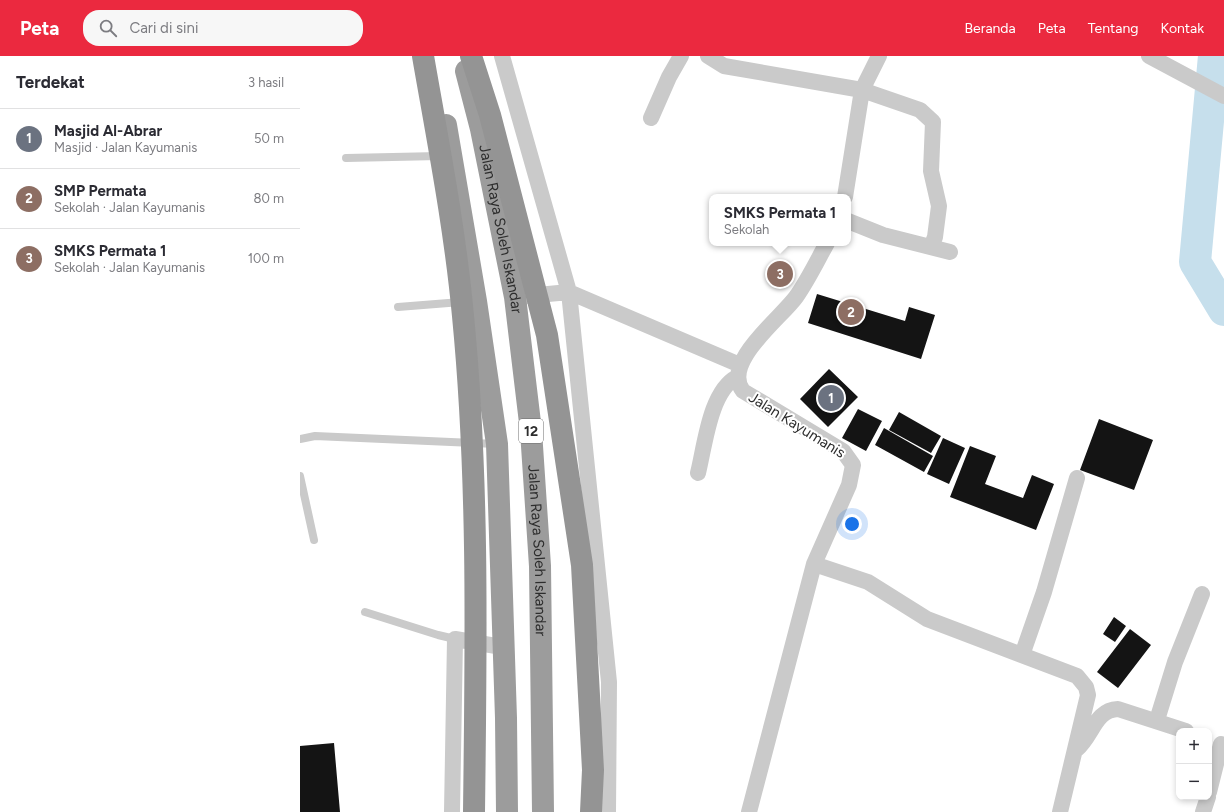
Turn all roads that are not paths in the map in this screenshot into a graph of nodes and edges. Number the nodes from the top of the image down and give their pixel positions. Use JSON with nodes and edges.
{"nodes":[{"id":1,"x":422,"y":56,"type":"edge"},
{"id":2,"x":430,"y":56,"type":"edge"},
{"id":3,"x":463,"y":56,"type":"edge"},
{"id":4,"x":471,"y":56,"type":"edge"},
{"id":5,"x":502,"y":56,"type":"edge"},
{"id":6,"x":681,"y":56,"type":"edge"},
{"id":7,"x":708,"y":56,"type":"edge"},
{"id":8,"x":879,"y":56,"type":"edge"},
{"id":9,"x":1149,"y":56,"type":"edge"},
{"id":10,"x":862,"y":90,"type":"junction"},
{"id":11,"x":1224,"y":96,"type":"edge"},
{"id":12,"x":651,"y":118,"type":"dead end"},
{"id":13,"x":481,"y":129,"type":"junction"},
{"id":14,"x":448,"y":134,"type":"junction"},
{"id":15,"x":452,"y":156,"type":"junction"},
{"id":16,"x":346,"y":158,"type":"dead end"},
{"id":17,"x":845,"y":194,"type":"edge"},
{"id":18,"x":851,"y":222,"type":"edge"},
{"id":19,"x":825,"y":246,"type":"edge"},
{"id":20,"x":931,"y":247,"type":"junction"},
{"id":21,"x":950,"y":252,"type":"dead end"},
{"id":22,"x":569,"y":292,"type":"junction"},
{"id":23,"x":515,"y":297,"type":"junction"},
{"id":24,"x":476,"y":301,"type":"junction"},
{"id":25,"x":398,"y":307,"type":"dead end"},
{"id":26,"x":738,"y":371,"type":"junction"},
{"id":27,"x":300,"y":439,"type":"edge"},
{"id":28,"x":497,"y":444,"type":"junction"},
{"id":29,"x":698,"y":472,"type":"dead end"},
{"id":30,"x":300,"y":476,"type":"edge"},
{"id":31,"x":1077,"y":478,"type":"dead end"},
{"id":32,"x":314,"y":540,"type":"dead end"},
{"id":33,"x":814,"y":564,"type":"junction"},
{"id":34,"x":1202,"y":594,"type":"dead end"},
{"id":35,"x":365,"y":612,"type":"dead end"},
{"id":36,"x":455,"y":639,"type":"junction"},
{"id":37,"x":502,"y":647,"type":"junction"},
{"id":38,"x":1022,"y":655,"type":"junction"},
{"id":39,"x":1157,"y":720,"type":"junction"},
{"id":40,"x":1178,"y":728,"type":"edge"},
{"id":41,"x":1218,"y":743,"type":"edge"},
{"id":42,"x":1075,"y":751,"type":"junction"},
{"id":43,"x":1212,"y":776,"type":"edge"},
{"id":44,"x":1207,"y":800,"type":"edge"},
{"id":45,"x":452,"y":812,"type":"edge"},
{"id":46,"x":474,"y":812,"type":"edge"},
{"id":47,"x":507,"y":812,"type":"edge"},
{"id":48,"x":543,"y":812,"type":"edge"},
{"id":49,"x":591,"y":812,"type":"edge"},
{"id":50,"x":608,"y":812,"type":"edge"},
{"id":51,"x":749,"y":812,"type":"edge"},
{"id":52,"x":1060,"y":812,"type":"edge"},
{"id":53,"x":1203,"y":812,"type":"edge"}],
"edges":[{"from":1,"to":46,"type":"highway","bridge":true},
{"from":2,"to":14,"type":"highway","number":"12"},
{"from":3,"to":13,"type":"highway","name":"Jalan Raya Soleh Iskandar","number":"12"},
{"from":4,"to":49,"type":"highway","bridge":true},
{"from":5,"to":22,"type":"street"},
{"from":6,"to":12,"type":"street"},
{"from":7,"to":10,"type":"street"},
{"from":8,"to":10,"type":"street"},
{"from":9,"to":11,"type":"street"},
{"from":10,"to":17,"type":"street"},
{"from":10,"to":20,"type":"street"},
{"from":13,"to":14,"type":"highway"},
{"from":13,"to":23,"type":"highway","name":"Jalan Raya Soleh Iskandar","number":"12"},
{"from":14,"to":15,"type":"highway","number":"12"},
{"from":15,"to":16,"type":"lane"},
{"from":15,"to":24,"type":"highway","number":"12"},
{"from":18,"to":20,"type":"street"},
{"from":19,"to":26,"type":"street"},
{"from":20,"to":21,"type":"street"},
{"from":22,"to":23,"type":"street"},
{"from":22,"to":26,"type":"street"},
{"from":22,"to":50,"type":"street"},
{"from":23,"to":48,"type":"highway","name":"Jalan Raya Soleh Iskandar","number":"12"},
{"from":24,"to":25,"type":"lane"},
{"from":24,"to":28,"type":"highway","number":"12"},
{"from":26,"to":29,"type":"street"},
{"from":26,"to":33,"type":"street","name":"Jalan Kayumanis"},
{"from":27,"to":28,"type":"lane"},
{"from":28,"to":37,"type":"highway","number":"12"},
{"from":30,"to":32,"type":"lane"},
{"from":31,"to":38,"type":"street"},
{"from":33,"to":38,"type":"street"},
{"from":33,"to":51,"type":"street","name":"Jalan Kayumanis"},
{"from":34,"to":39,"type":"street"},
{"from":35,"to":36,"type":"lane"},
{"from":36,"to":37,"type":"street"},
{"from":36,"to":45,"type":"street"},
{"from":37,"to":47,"type":"highway","number":"12"},
{"from":38,"to":42,"type":"street"},
{"from":39,"to":40,"type":"street"},
{"from":39,"to":42,"type":"street"},
{"from":41,"to":43,"type":"street"},
{"from":42,"to":52,"type":"street"},
{"from":44,"to":53,"type":"street"}]}
